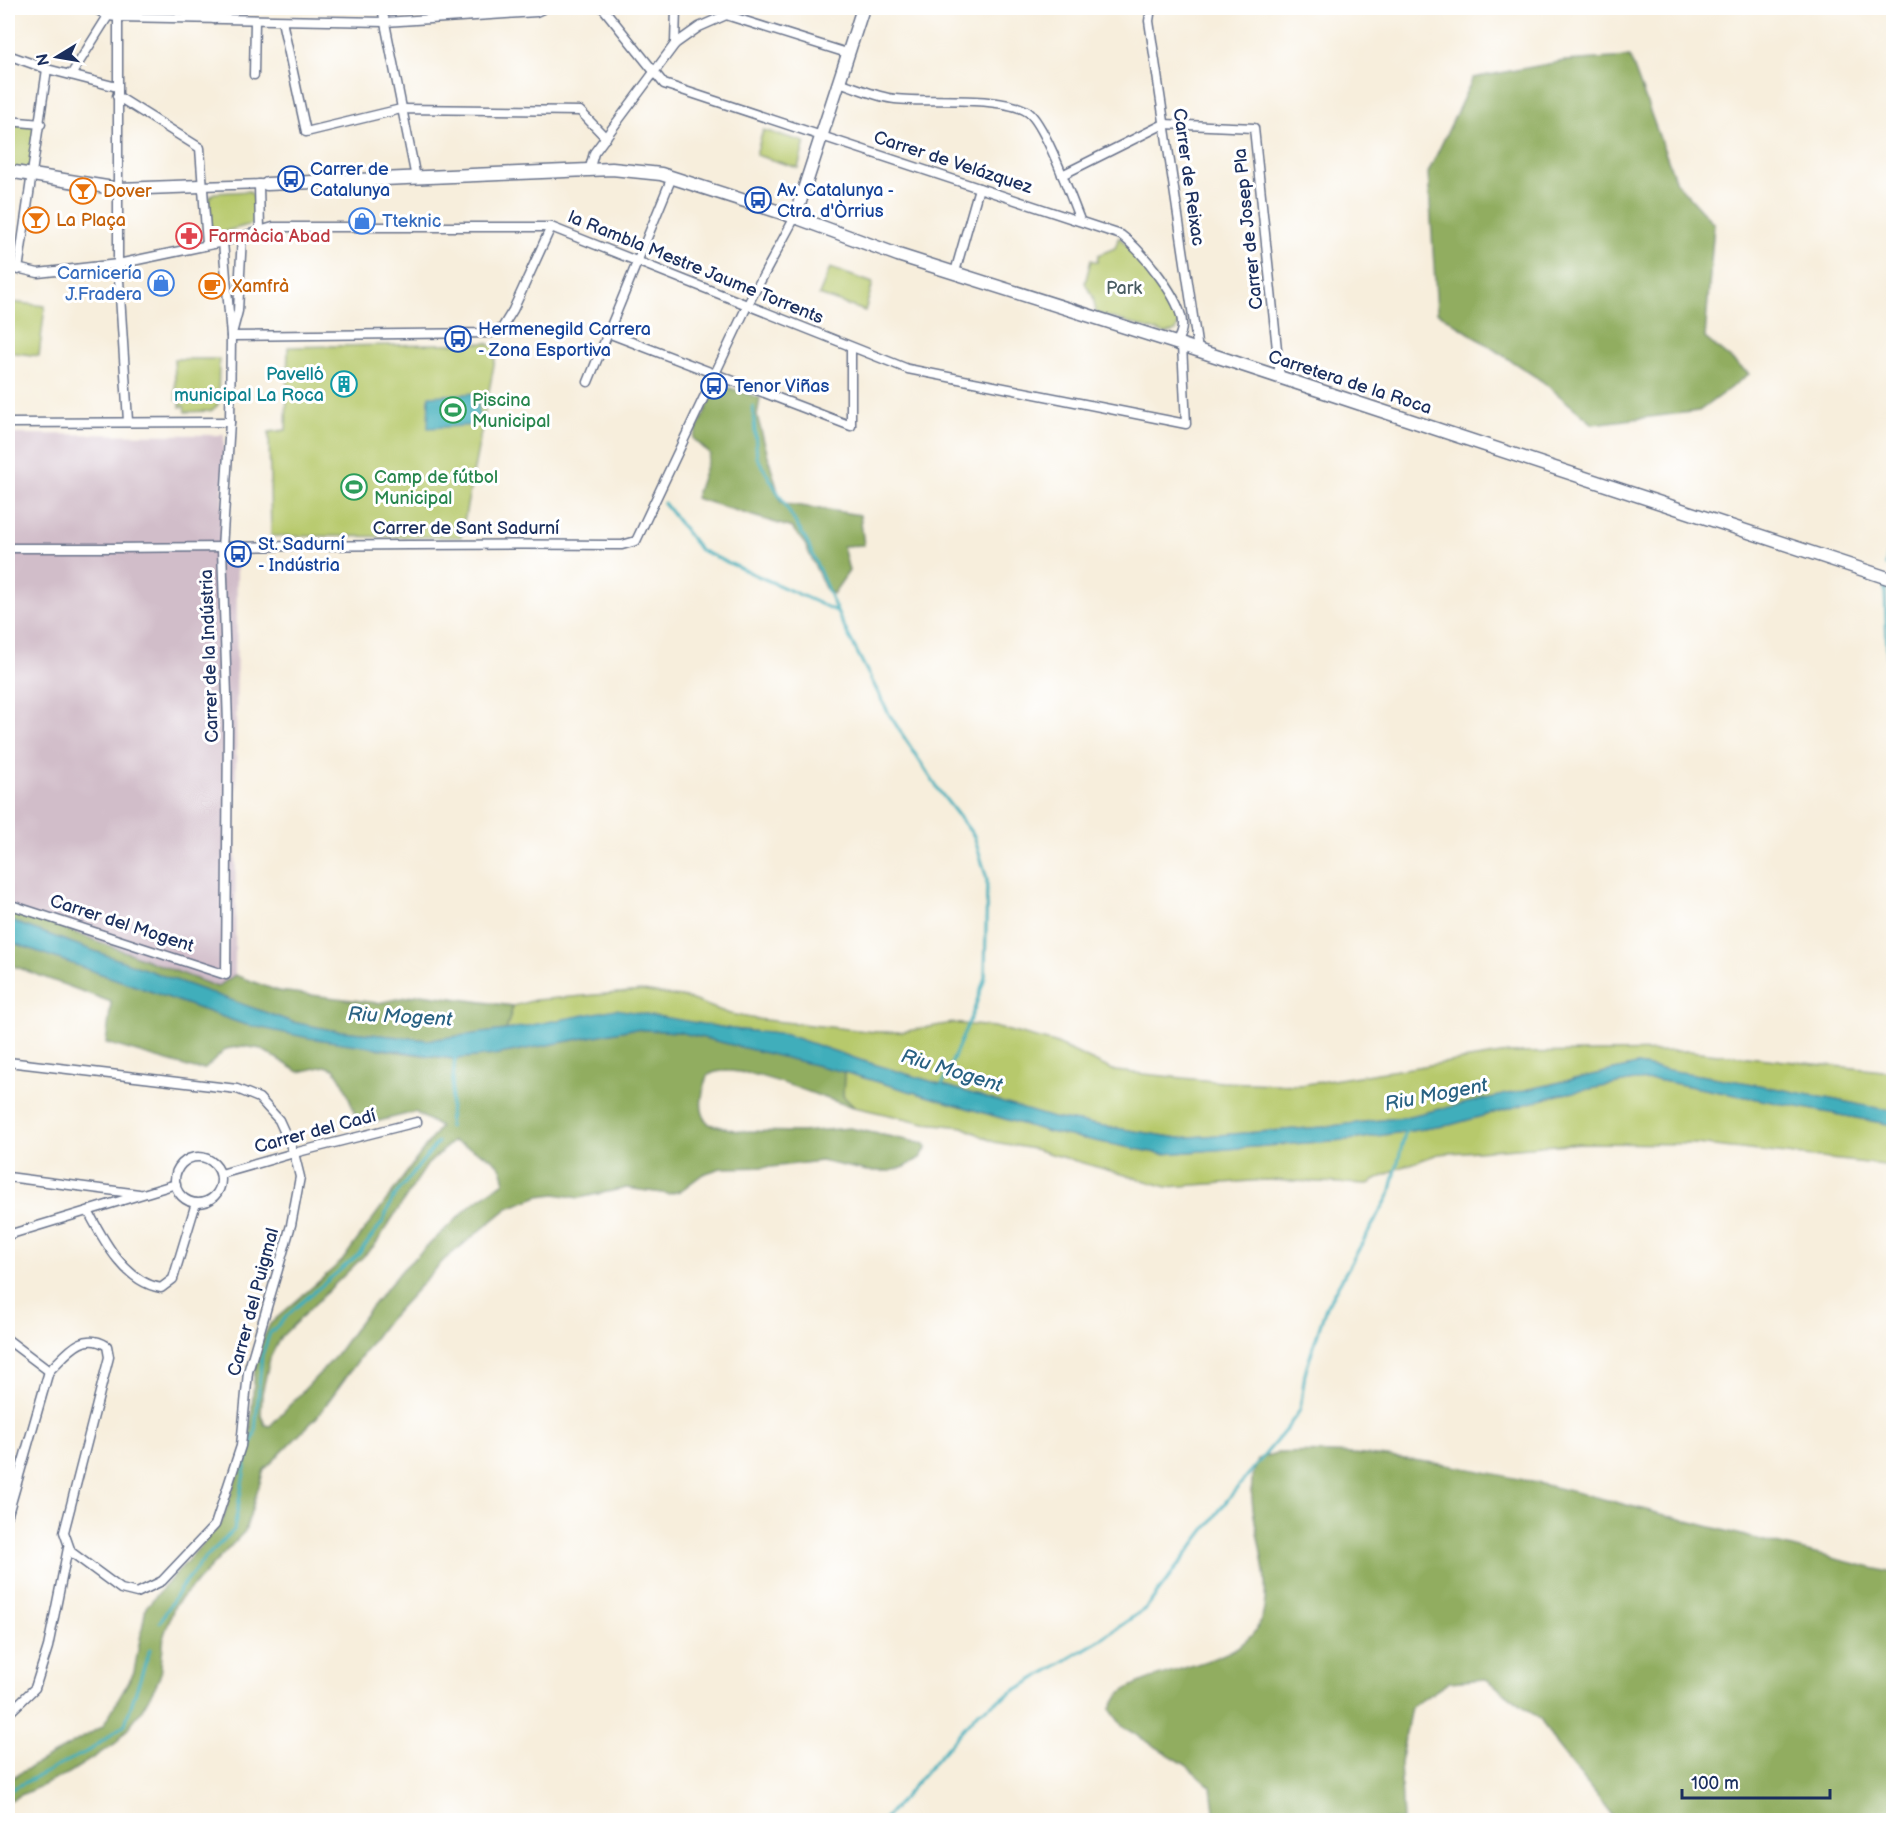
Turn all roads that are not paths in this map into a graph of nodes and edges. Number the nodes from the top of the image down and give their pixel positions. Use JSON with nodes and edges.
{"nodes":[{"id":1,"x":94,"y":8,"type":"edge"},
{"id":2,"x":220,"y":8,"type":"edge"},
{"id":3,"x":382,"y":8,"type":"edge"},
{"id":4,"x":545,"y":8,"type":"edge"},
{"id":5,"x":603,"y":8,"type":"edge"},
{"id":6,"x":676,"y":8,"type":"edge"},
{"id":7,"x":742,"y":8,"type":"edge"},
{"id":8,"x":863,"y":8,"type":"edge"},
{"id":9,"x":1151,"y":8,"type":"edge"},
{"id":10,"x":727,"y":11,"type":"edge"},
{"id":11,"x":118,"y":12,"type":"edge"},
{"id":12,"x":108,"y":16,"type":"junction"},
{"id":13,"x":214,"y":19,"type":"junction"},
{"id":14,"x":255,"y":20,"type":"junction"},
{"id":15,"x":282,"y":21,"type":"junction"},
{"id":16,"x":385,"y":22,"type":"junction"},
{"id":17,"x":675,"y":44,"type":"junction"},
{"id":18,"x":848,"y":53,"type":"junction"},
{"id":19,"x":8,"y":55,"type":"edge"},
{"id":20,"x":47,"y":69,"type":"junction"},
{"id":21,"x":71,"y":75,"type":"junction"},
{"id":22,"x":254,"y":75,"type":"dead end"},
{"id":23,"x":655,"y":75,"type":"junction"},
{"id":24,"x":838,"y":82,"type":"junction"},
{"id":25,"x":117,"y":91,"type":"junction"},
{"id":26,"x":401,"y":110,"type":"junction"},
{"id":27,"x":8,"y":121,"type":"edge"},
{"id":28,"x":41,"y":124,"type":"junction"},
{"id":29,"x":1164,"y":124,"type":"junction"},
{"id":30,"x":820,"y":137,"type":"junction"},
{"id":31,"x":606,"y":138,"type":"junction"},
{"id":32,"x":8,"y":171,"type":"edge"},
{"id":33,"x":589,"y":171,"type":"junction"},
{"id":34,"x":32,"y":175,"type":"junction"},
{"id":35,"x":1062,"y":175,"type":"junction"},
{"id":36,"x":672,"y":177,"type":"junction"},
{"id":37,"x":416,"y":178,"type":"junction"},
{"id":38,"x":263,"y":184,"type":"junction"},
{"id":39,"x":201,"y":186,"type":"junction"},
{"id":40,"x":979,"y":188,"type":"junction"},
{"id":41,"x":119,"y":189,"type":"junction"},
{"id":42,"x":795,"y":217,"type":"junction"},
{"id":43,"x":1080,"y":220,"type":"junction"},
{"id":44,"x":551,"y":227,"type":"junction"},
{"id":45,"x":260,"y":231,"type":"junction"},
{"id":46,"x":242,"y":236,"type":"junction"},
{"id":47,"x":223,"y":242,"type":"junction"},
{"id":48,"x":207,"y":244,"type":"junction"},
{"id":49,"x":638,"y":262,"type":"junction"},
{"id":50,"x":118,"y":264,"type":"junction"},
{"id":51,"x":8,"y":266,"type":"edge"},
{"id":52,"x":18,"y":270,"type":"junction"},
{"id":53,"x":955,"y":272,"type":"junction"},
{"id":54,"x":1190,"y":297,"type":"junction"},
{"id":55,"x":1174,"y":302,"type":"junction"},
{"id":56,"x":747,"y":306,"type":"junction"},
{"id":57,"x":608,"y":333,"type":"junction"},
{"id":58,"x":231,"y":336,"type":"junction"},
{"id":59,"x":1179,"y":344,"type":"junction"},
{"id":60,"x":851,"y":346,"type":"junction"},
{"id":61,"x":1198,"y":350,"type":"junction"},
{"id":62,"x":715,"y":374,"type":"junction"},
{"id":63,"x":1280,"y":378,"type":"junction"},
{"id":64,"x":588,"y":382,"type":"dead end"},
{"id":65,"x":128,"y":421,"type":"junction"},
{"id":66,"x":230,"y":422,"type":"junction"},
{"id":67,"x":8,"y":423,"type":"edge"},
{"id":68,"x":1186,"y":424,"type":"joint"},
{"id":69,"x":8,"y":548,"type":"edge"},
{"id":70,"x":222,"y":549,"type":"junction"},
{"id":71,"x":1893,"y":580,"type":"edge"},
{"id":72,"x":8,"y":904,"type":"edge"},
{"id":73,"x":226,"y":975,"type":"joint"},
{"id":74,"x":8,"y":1062,"type":"edge"},
{"id":75,"x":417,"y":1122,"type":"dead end"},
{"id":76,"x":294,"y":1153,"type":"junction"},
{"id":77,"x":221,"y":1174,"type":"junction"},
{"id":78,"x":8,"y":1177,"type":"edge"},
{"id":79,"x":176,"y":1184,"type":"junction"},
{"id":80,"x":143,"y":1194,"type":"junction"},
{"id":81,"x":195,"y":1203,"type":"junction"},
{"id":82,"x":88,"y":1211,"type":"junction"},
{"id":83,"x":8,"y":1236,"type":"edge"},
{"id":84,"x":8,"y":1340,"type":"edge"},
{"id":85,"x":50,"y":1371,"type":"junction"},
{"id":86,"x":8,"y":1515,"type":"edge"},
{"id":87,"x":69,"y":1547,"type":"junction"},
{"id":88,"x":8,"y":1714,"type":"edge"}],
"edges":[{"from":1,"to":12,"type":"street"},
{"from":2,"to":13,"type":"street"},
{"from":3,"to":16,"type":"street"},
{"from":4,"to":16,"type":"street"},
{"from":5,"to":23,"type":"street"},
{"from":6,"to":17,"type":"street"},
{"from":7,"to":10,"type":"street"},
{"from":8,"to":18,"type":"street"},
{"from":9,"to":29,"type":"street","name":"Carrer de Reixac"},
{"from":10,"to":17,"type":"street"},
{"from":10,"to":18,"type":"street"},
{"from":11,"to":12,"type":"street"},
{"from":11,"to":13,"type":"street"},
{"from":11,"to":25,"type":"street"},
{"from":12,"to":21,"type":"street"},
{"from":13,"to":14,"type":"street"},
{"from":14,"to":15,"type":"street"},
{"from":14,"to":22,"type":"street"},
{"from":15,"to":16,"type":"street"},
{"from":15,"to":26,"type":"street"},
{"from":16,"to":26,"type":"street"},
{"from":17,"to":23,"type":"street"},
{"from":18,"to":24,"type":"street"},
{"from":19,"to":20,"type":"street"},
{"from":20,"to":21,"type":"street"},
{"from":20,"to":28,"type":"street"},
{"from":21,"to":25,"type":"street"},
{"from":23,"to":30,"type":"street","name":"Carrer de Velázquez"},
{"from":23,"to":31,"type":"street"},
{"from":24,"to":30,"type":"street"},
{"from":24,"to":35,"type":"street"},
{"from":25,"to":39,"type":"street"},
{"from":25,"to":41,"type":"street"},
{"from":26,"to":31,"type":"street"},
{"from":26,"to":37,"type":"street"},
{"from":27,"to":28,"type":"street"},
{"from":28,"to":34,"type":"street"},
{"from":29,"to":35,"type":"street"},
{"from":29,"to":54,"type":"street","name":"Carrer de Reixac"},
{"from":29,"to":63,"type":"street","name":"Carrer de Josep Pla"},
{"from":30,"to":40,"type":"street","name":"Carrer de Velázquez"},
{"from":30,"to":42,"type":"street"},
{"from":31,"to":33,"type":"street"},
{"from":32,"to":34,"type":"street"},
{"from":33,"to":36,"type":"street"},
{"from":33,"to":37,"type":"street"},
{"from":34,"to":41,"type":"street"},
{"from":34,"to":52,"type":"street"},
{"from":35,"to":43,"type":"street"},
{"from":36,"to":42,"type":"street","name":"Carretera de la Roca"},
{"from":36,"to":49,"type":"street"},
{"from":37,"to":38,"type":"street"},
{"from":38,"to":39,"type":"street"},
{"from":38,"to":45,"type":"street"},
{"from":39,"to":41,"type":"street"},
{"from":39,"to":48,"type":"street"},
{"from":40,"to":43,"type":"street","name":"Carrer de Velázquez"},
{"from":40,"to":53,"type":"street"},
{"from":41,"to":50,"type":"street"},
{"from":42,"to":53,"type":"street","name":"Carretera de la Roca"},
{"from":42,"to":56,"type":"street"},
{"from":43,"to":55,"type":"street","name":"Carrer de Velázquez"},
{"from":44,"to":45,"type":"street","name":"la Rambla Mestre Jaume Torrents"},
{"from":44,"to":49,"type":"street","name":"la Rambla Mestre Jaume Torrents"},
{"from":44,"to":58,"type":"street"},
{"from":45,"to":46,"type":"street","name":"la Rambla Mestre Jaume Torrents"},
{"from":46,"to":47,"type":"street","name":"la Rambla Mestre Jaume Torrents"},
{"from":46,"to":58,"type":"street","name":"Carrer de la Indústria"},
{"from":47,"to":48,"type":"street","name":"la Rambla Mestre Jaume Torrents"},
{"from":47,"to":58,"type":"street","name":"Carrer de la Indústria"},
{"from":48,"to":50,"type":"street","name":"la Rambla Mestre Jaume Torrents"},
{"from":49,"to":56,"type":"street","name":"la Rambla Mestre Jaume Torrents"},
{"from":49,"to":57,"type":"street"},
{"from":50,"to":52,"type":"street","name":"la Rambla Mestre Jaume Torrents"},
{"from":50,"to":65,"type":"street"},
{"from":51,"to":52,"type":"street","name":"la Rambla Mestre Jaume Torrents"},
{"from":53,"to":59,"type":"street","name":"Carretera de la Roca"},
{"from":54,"to":55,"type":"street"},
{"from":54,"to":61,"type":"street","name":"Carrer de Reixac"},
{"from":55,"to":59,"type":"street","name":"Carrer de Velázquez"},
{"from":56,"to":60,"type":"street","name":"la Rambla Mestre Jaume Torrents"},
{"from":56,"to":62,"type":"street"},
{"from":57,"to":62,"type":"street"},
{"from":57,"to":64,"type":"street"},
{"from":58,"to":66,"type":"street","name":"Carrer de la Indústria"},
{"from":59,"to":61,"type":"street","name":"Carretera de la Roca"},
{"from":59,"to":68,"type":"street","name":"Carrer de Velázquez"},
{"from":60,"to":62,"type":"street"},
{"from":60,"to":68,"type":"street","name":"la Rambla Mestre Jaume Torrents"},
{"from":61,"to":63,"type":"street","name":"Carretera de la Roca"},
{"from":62,"to":70,"type":"street","name":"Carrer de Sant Sadurní"},
{"from":63,"to":71,"type":"street","name":"Carretera de la Roca"},
{"from":65,"to":66,"type":"street"},
{"from":65,"to":67,"type":"street"},
{"from":66,"to":70,"type":"street","name":"Carrer de la Indústria"},
{"from":69,"to":70,"type":"street","name":"Carrer de Sant Sadurní"},
{"from":70,"to":73,"type":"street","name":"Carrer de la Indústria"},
{"from":72,"to":73,"type":"street","name":"Carrer del Mogent"},
{"from":74,"to":76,"type":"street","name":"Carrer del Puigmal"},
{"from":75,"to":76,"type":"street","name":"Carrer del Cadí"},
{"from":76,"to":77,"type":"street","name":"Carrer del Cadí"},
{"from":76,"to":87,"type":"street","name":"Carrer del Puigmal"},
{"from":77,"to":79,"type":"street"},
{"from":77,"to":81,"type":"street"},
{"from":78,"to":80,"type":"street"},
{"from":79,"to":80,"type":"street"},
{"from":79,"to":81,"type":"street"},
{"from":80,"to":82,"type":"street"},
{"from":81,"to":82,"type":"street"},
{"from":82,"to":83,"type":"street"},
{"from":84,"to":85,"type":"street"},
{"from":85,"to":86,"type":"street"},
{"from":85,"to":87,"type":"street"},
{"from":87,"to":88,"type":"street"}]}
